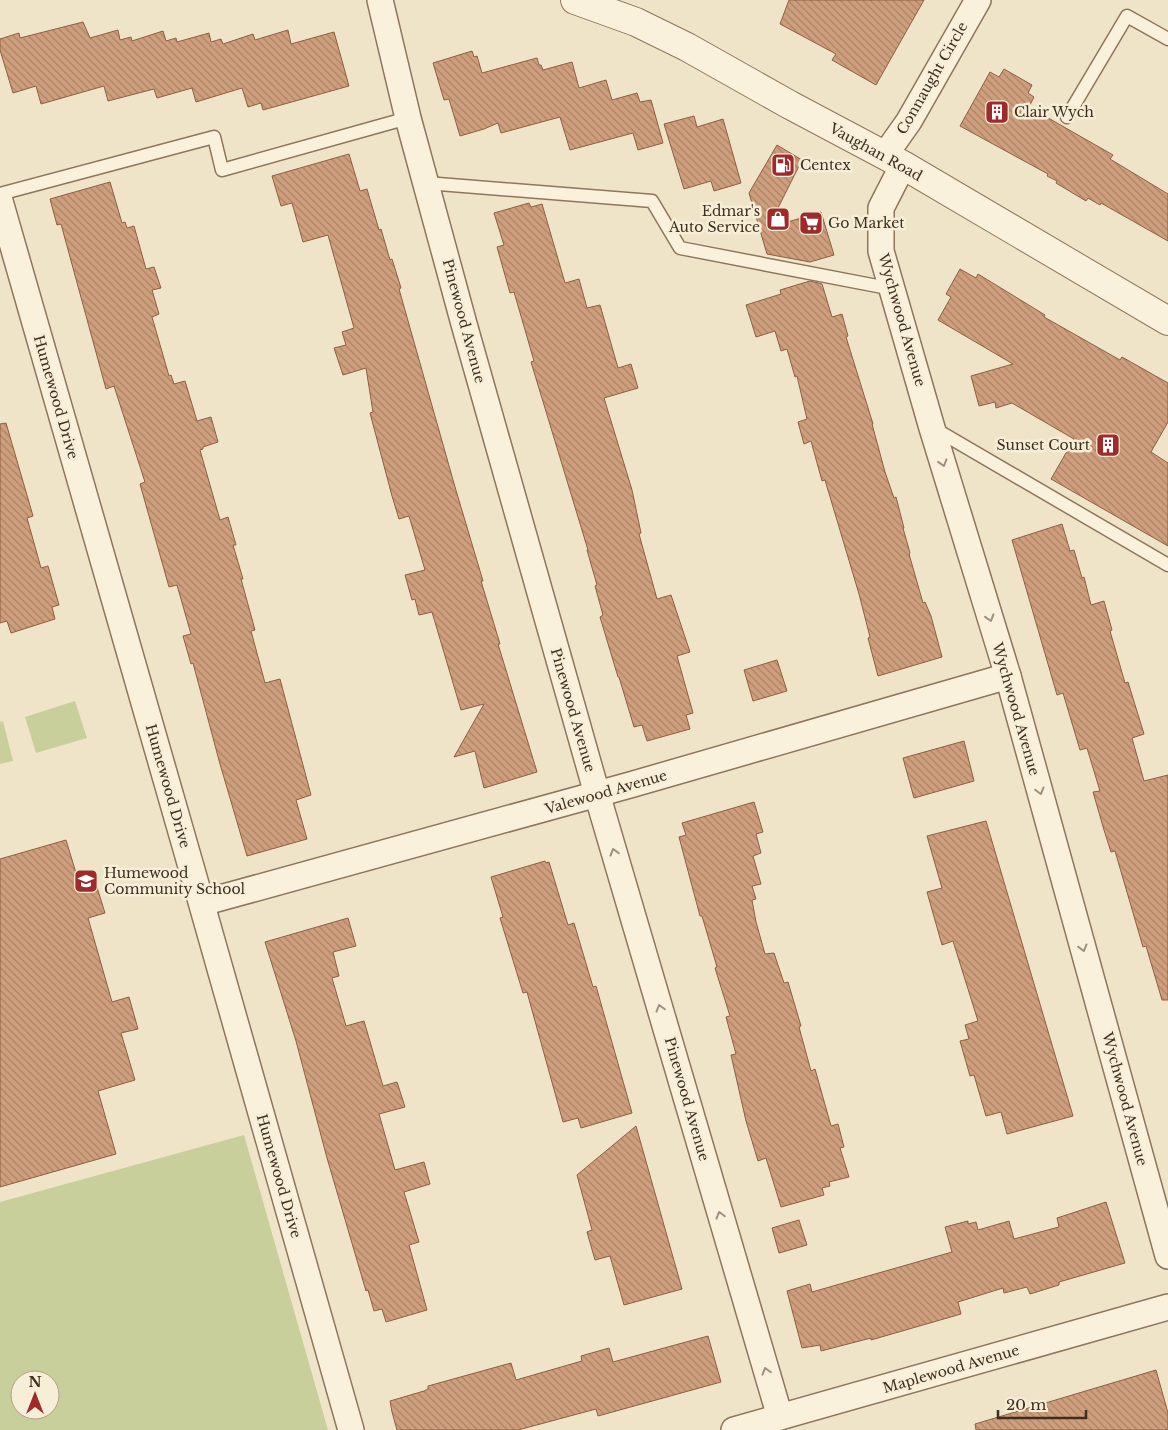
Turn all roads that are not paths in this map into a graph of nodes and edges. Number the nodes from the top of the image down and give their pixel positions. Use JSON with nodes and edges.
{"nodes":[{"id":1,"x":380,"y":0,"type":"edge"},
{"id":2,"x":575,"y":0,"type":"edge"},
{"id":3,"x":978,"y":0,"type":"edge"},
{"id":4,"x":1168,"y":39,"type":"edge"},
{"id":5,"x":408,"y":118,"type":"junction"},
{"id":6,"x":1066,"y":118,"type":"dead end"},
{"id":7,"x":894,"y":160,"type":"junction"},
{"id":8,"x":426,"y":183,"type":"junction"},
{"id":9,"x":0,"y":194,"type":"edge"},
{"id":10,"x":0,"y":202,"type":"edge"},
{"id":11,"x":893,"y":289,"type":"junction"},
{"id":12,"x":1168,"y":321,"type":"edge"},
{"id":13,"x":932,"y":428,"type":"junction"},
{"id":14,"x":1168,"y":565,"type":"edge"},
{"id":15,"x":1008,"y":676,"type":"junction"},
{"id":16,"x":597,"y":794,"type":"junction"},
{"id":17,"x":202,"y":903,"type":"junction"},
{"id":18,"x":1168,"y":1256,"type":"edge"},
{"id":19,"x":1168,"y":1307,"type":"edge"},
{"id":20,"x":780,"y":1417,"type":"junction"},
{"id":21,"x":351,"y":1430,"type":"edge"},
{"id":22,"x":734,"y":1430,"type":"edge"}],
"edges":[{"from":1,"to":5,"type":"street","name":"Pinewood Avenue"},
{"from":2,"to":7,"type":"street","name":"Vaughan Road"},
{"from":3,"to":7,"type":"street","name":"Connaught Circle"},
{"from":4,"to":6,"type":"lane"},
{"from":5,"to":8,"type":"street","name":"Pinewood Avenue"},
{"from":5,"to":9,"type":"lane"},
{"from":7,"to":11,"type":"street","name":"Wychwood Avenue"},
{"from":7,"to":12,"type":"street","name":"Vaughan Road"},
{"from":8,"to":11,"type":"lane"},
{"from":8,"to":16,"type":"street","name":"Pinewood Avenue"},
{"from":10,"to":17,"type":"street","name":"Humewood Drive"},
{"from":11,"to":13,"type":"street","name":"Wychwood Avenue"},
{"from":13,"to":14,"type":"lane"},
{"from":13,"to":15,"type":"street","name":"Wychwood Avenue","one_way":true},
{"from":15,"to":16,"type":"street","name":"Valewood Avenue"},
{"from":15,"to":18,"type":"street","name":"Wychwood Avenue","one_way":true},
{"from":16,"to":17,"type":"street","name":"Valewood Avenue"},
{"from":20,"to":16,"type":"street","name":"Pinewood Avenue","one_way":true},
{"from":17,"to":21,"type":"street","name":"Humewood Drive"},
{"from":19,"to":20,"type":"street","name":"Maplewood Avenue"},
{"from":20,"to":22,"type":"street","name":"Maplewood Avenue"}]}
